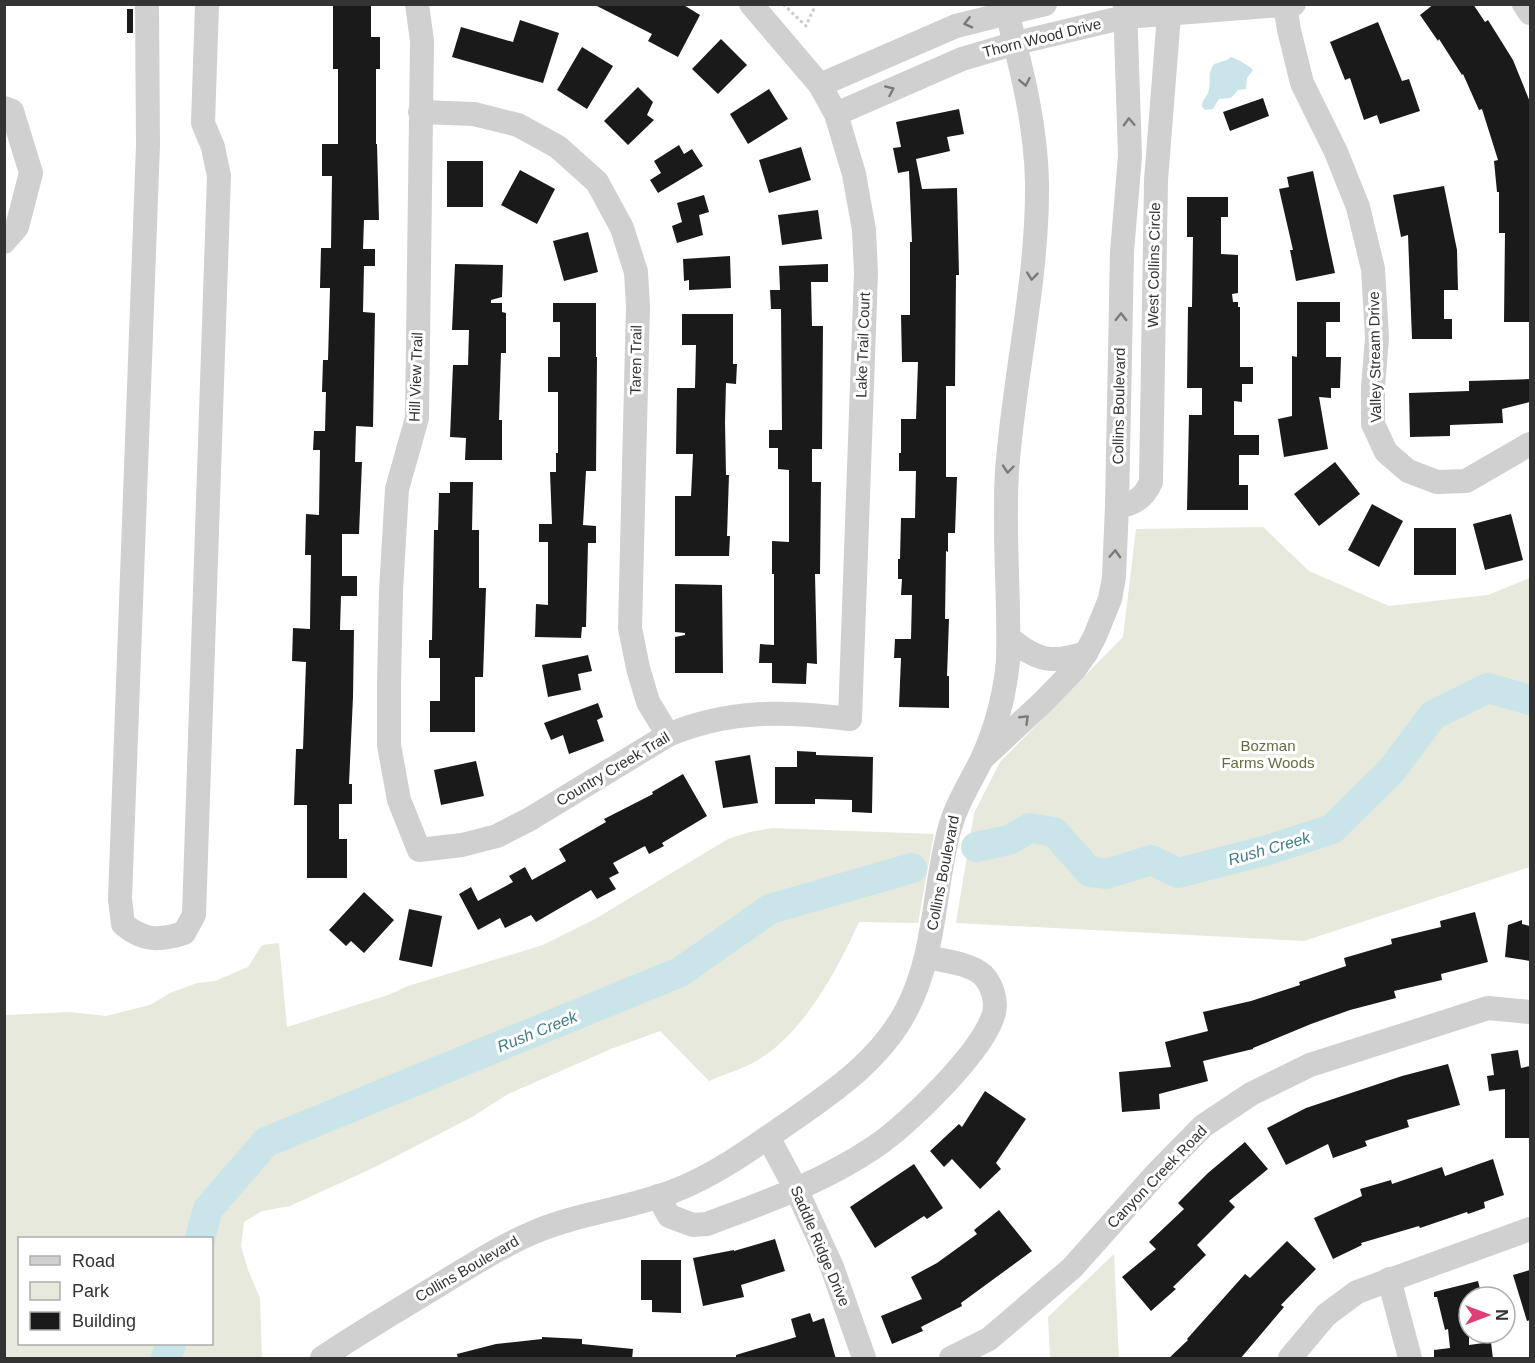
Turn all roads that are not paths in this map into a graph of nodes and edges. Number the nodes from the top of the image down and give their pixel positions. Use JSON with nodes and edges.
{"nodes":[{"id":1,"x":147,"y":4,"type":"edge"},
{"id":2,"x":207,"y":4,"type":"edge"},
{"id":3,"x":417,"y":4,"type":"edge"},
{"id":4,"x":751,"y":4,"type":"edge"},
{"id":5,"x":1045,"y":4,"type":"edge"},
{"id":6,"x":1524,"y":4,"type":"edge"},
{"id":7,"x":1288,"y":5,"type":"edge"},
{"id":8,"x":1006,"y":9,"type":"edge"},
{"id":9,"x":1170,"y":10,"type":"edge"},
{"id":10,"x":1125,"y":11,"type":"edge"},
{"id":11,"x":1530,"y":13,"type":"edge"},
{"id":12,"x":1016,"y":43,"type":"junction"},
{"id":13,"x":820,"y":85,"type":"junction"},
{"id":14,"x":4,"y":108,"type":"edge"},
{"id":15,"x":420,"y":112,"type":"junction"},
{"id":16,"x":837,"y":114,"type":"junction"},
{"id":17,"x":4,"y":242,"type":"edge"},
{"id":18,"x":1530,"y":444,"type":"edge"},
{"id":19,"x":1117,"y":507,"type":"junction"},
{"id":20,"x":1009,"y":638,"type":"junction"},
{"id":21,"x":1086,"y":653,"type":"junction"},
{"id":22,"x":850,"y":718,"type":"joint"},
{"id":23,"x":668,"y":735,"type":"junction"},
{"id":24,"x":982,"y":758,"type":"junction"},
{"id":25,"x":418,"y":850,"type":"joint"},
{"id":26,"x":927,"y":957,"type":"junction"},
{"id":27,"x":1530,"y":1012,"type":"edge"},
{"id":28,"x":768,"y":1137,"type":"junction"},
{"id":29,"x":797,"y":1191,"type":"junction"},
{"id":30,"x":658,"y":1197,"type":"junction"},
{"id":31,"x":1530,"y":1229,"type":"edge"},
{"id":32,"x":1389,"y":1279,"type":"junction"},
{"id":33,"x":322,"y":1359,"type":"edge"},
{"id":34,"x":864,"y":1359,"type":"edge"},
{"id":35,"x":951,"y":1359,"type":"edge"},
{"id":36,"x":1290,"y":1359,"type":"edge"},
{"id":37,"x":1410,"y":1359,"type":"edge"}],
"edges":[{"from":1,"to":2,"type":"street"},
{"from":3,"to":15,"type":"street","name":"Hill View Trail"},
{"from":4,"to":13,"type":"street","name":"Lake Trail Court"},
{"from":5,"to":8,"type":"street"},
{"from":6,"to":11,"type":"street"},
{"from":7,"to":9,"type":"street","name":"Thorn Wood Drive"},
{"from":7,"to":18,"type":"street","name":"Valley Stream Drive"},
{"from":8,"to":12,"type":"street","name":"Collins Boulevard"},
{"from":8,"to":13,"type":"street","one_way":true},
{"from":9,"to":10,"type":"street","name":"Thorn Wood Drive"},
{"from":9,"to":19,"type":"street","name":"West Collins Circle"},
{"from":10,"to":12,"type":"street","name":"Thorn Wood Drive"},
{"from":19,"to":10,"type":"street","name":"Collins Boulevard","one_way":true},
{"from":16,"to":12,"type":"street","name":"Thorn Wood Drive","one_way":true},
{"from":12,"to":20,"type":"street","name":"Collins Boulevard","one_way":true},
{"from":13,"to":16,"type":"street","name":"Lake Trail Court"},
{"from":14,"to":17,"type":"street"},
{"from":15,"to":23,"type":"street","name":"Taren Trail"},
{"from":15,"to":25,"type":"street","name":"Hill View Trail"},
{"from":16,"to":22,"type":"street","name":"Lake Trail Court"},
{"from":21,"to":19,"type":"street","name":"Collins Boulevard","one_way":true},
{"from":20,"to":21,"type":"street"},
{"from":20,"to":24,"type":"street","name":"Collins Boulevard"},
{"from":24,"to":21,"type":"street","name":"Collins Boulevard","one_way":true},
{"from":22,"to":23,"type":"street","name":"Country Creek Trail"},
{"from":23,"to":25,"type":"street","name":"Country Creek Trail"},
{"from":24,"to":26,"type":"street","name":"Collins Boulevard"},
{"from":26,"to":28,"type":"street","name":"Collins Boulevard"},
{"from":26,"to":29,"type":"street"},
{"from":27,"to":35,"type":"street","name":"Canyon Creek Road"},
{"from":28,"to":29,"type":"street","name":"Saddle Ridge Drive"},
{"from":28,"to":30,"type":"street","name":"Collins Boulevard"},
{"from":29,"to":30,"type":"street"},
{"from":29,"to":34,"type":"street","name":"Saddle Ridge Drive"},
{"from":30,"to":33,"type":"street","name":"Collins Boulevard"},
{"from":31,"to":32,"type":"street"},
{"from":32,"to":36,"type":"street"},
{"from":32,"to":37,"type":"street"}]}
